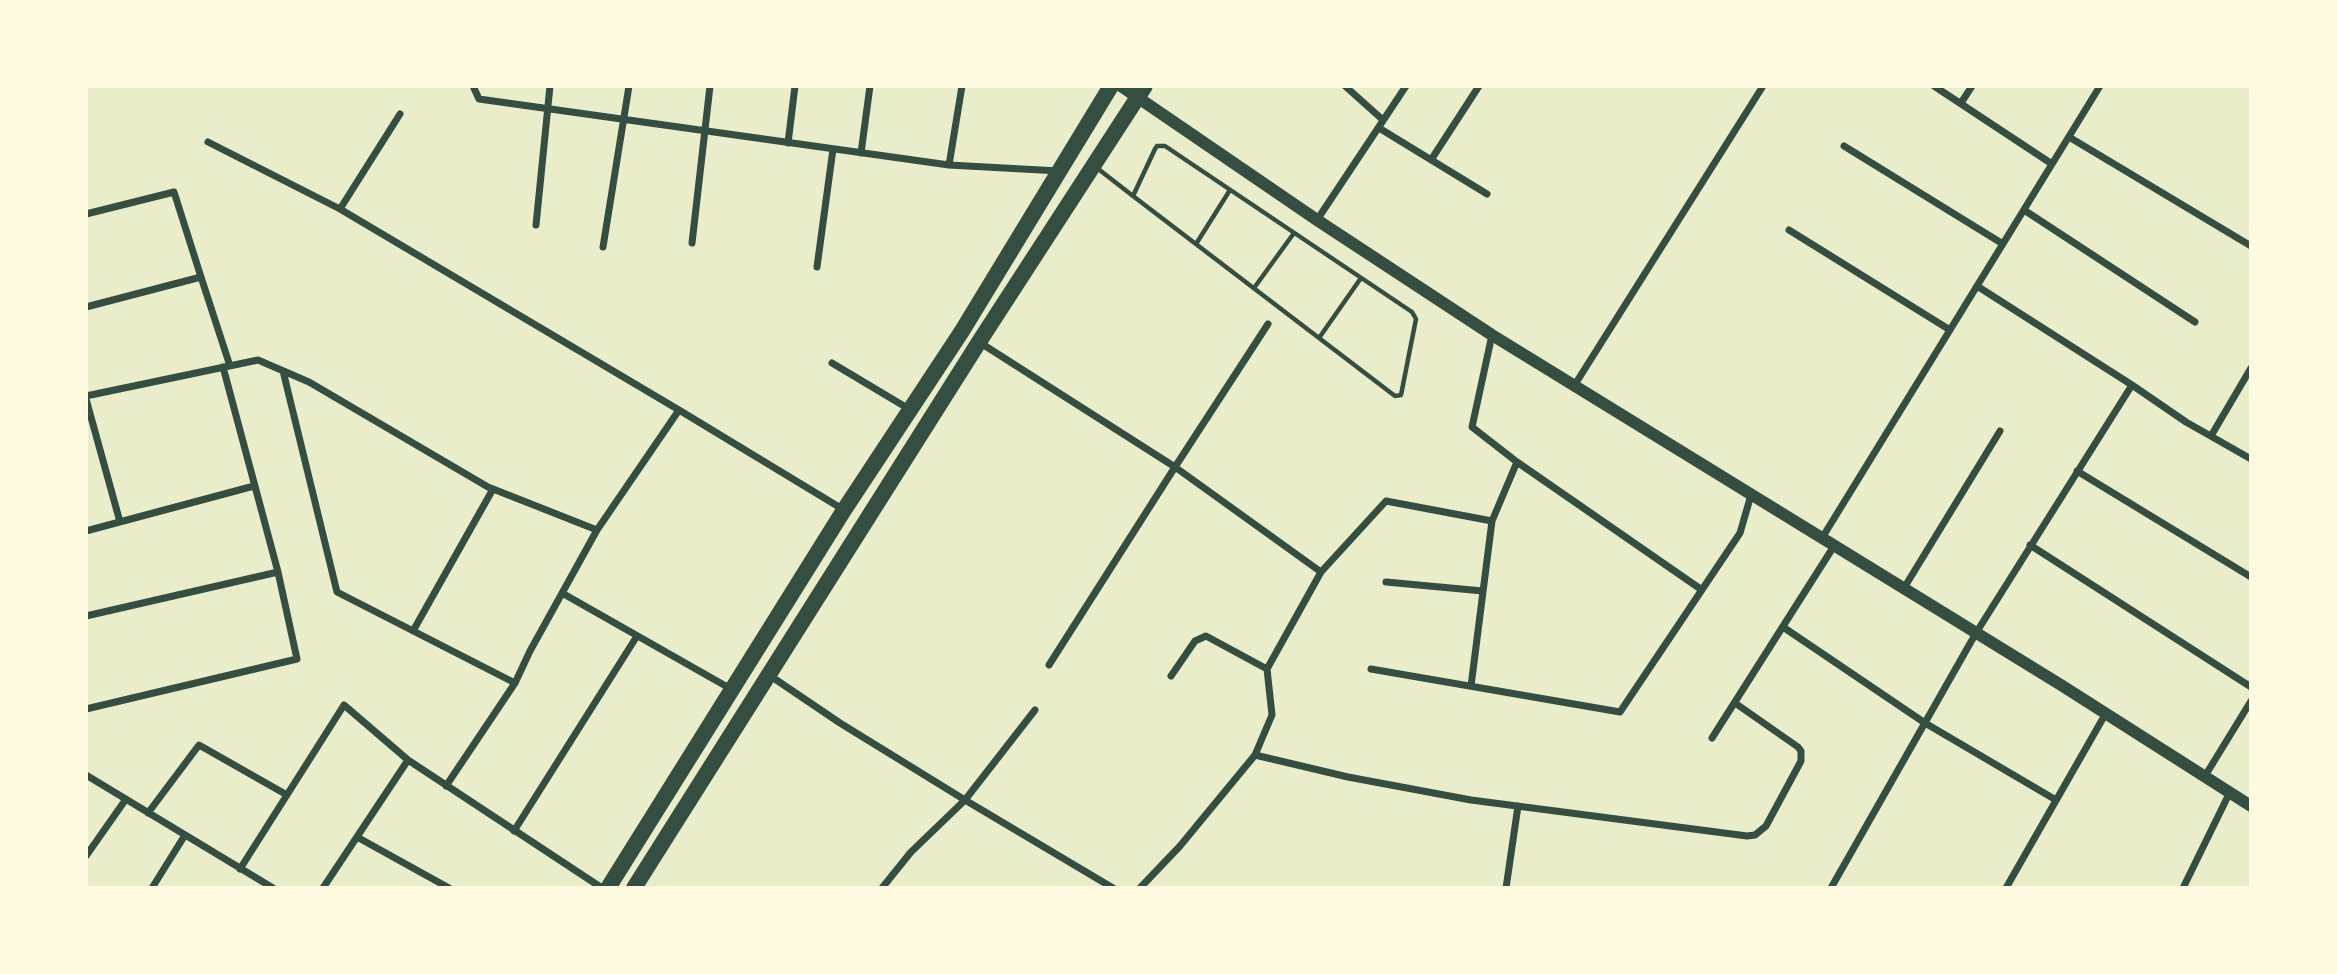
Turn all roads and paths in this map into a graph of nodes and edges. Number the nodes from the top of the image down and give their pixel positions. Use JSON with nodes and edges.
{"nodes":[{"id":1,"x":473,"y":86,"type":"edge"},
{"id":2,"x":550,"y":86,"type":"edge"},
{"id":3,"x":629,"y":86,"type":"edge"},
{"id":4,"x":710,"y":86,"type":"edge"},
{"id":5,"x":795,"y":86,"type":"edge"},
{"id":6,"x":870,"y":86,"type":"edge"},
{"id":7,"x":962,"y":86,"type":"edge"},
{"id":8,"x":1111,"y":86,"type":"edge"},
{"id":9,"x":1121,"y":86,"type":"edge"},
{"id":10,"x":1345,"y":86,"type":"edge"},
{"id":11,"x":1406,"y":86,"type":"edge"},
{"id":12,"x":1479,"y":86,"type":"edge"},
{"id":13,"x":1763,"y":86,"type":"edge"},
{"id":14,"x":1934,"y":86,"type":"edge"},
{"id":15,"x":1972,"y":86,"type":"edge"},
{"id":16,"x":2100,"y":86,"type":"edge"},
{"id":17,"x":1142,"y":92,"type":"edge"},
{"id":18,"x":1961,"y":103,"type":"junction"},
{"id":19,"x":547,"y":109,"type":"junction"},
{"id":20,"x":400,"y":114,"type":"dead end"},
{"id":21,"x":624,"y":120,"type":"junction"},
{"id":22,"x":1381,"y":124,"type":"junction"},
{"id":23,"x":705,"y":132,"type":"junction"},
{"id":24,"x":2068,"y":137,"type":"junction"},
{"id":25,"x":208,"y":142,"type":"dead end"},
{"id":26,"x":788,"y":143,"type":"junction"},
{"id":27,"x":1844,"y":146,"type":"dead end"},
{"id":28,"x":833,"y":149,"type":"junction"},
{"id":29,"x":860,"y":153,"type":"junction"},
{"id":30,"x":1431,"y":160,"type":"junction"},
{"id":31,"x":2052,"y":164,"type":"junction"},
{"id":32,"x":949,"y":165,"type":"junction"},
{"id":33,"x":1094,"y":165,"type":"junction"},
{"id":34,"x":1060,"y":172,"type":"junction"},
{"id":35,"x":1230,"y":190,"type":"junction"},
{"id":36,"x":1487,"y":194,"type":"dead end"},
{"id":37,"x":1133,"y":196,"type":"junction"},
{"id":38,"x":340,"y":209,"type":"junction"},
{"id":39,"x":2024,"y":210,"type":"junction"},
{"id":40,"x":86,"y":214,"type":"edge"},
{"id":41,"x":1317,"y":220,"type":"junction"},
{"id":42,"x":536,"y":225,"type":"dead end"},
{"id":43,"x":1789,"y":230,"type":"dead end"},
{"id":44,"x":1293,"y":233,"type":"junction"},
{"id":45,"x":692,"y":243,"type":"dead end"},
{"id":46,"x":1196,"y":244,"type":"junction"},
{"id":47,"x":2003,"y":244,"type":"junction"},
{"id":48,"x":2251,"y":246,"type":"edge"},
{"id":49,"x":603,"y":247,"type":"dead end"},
{"id":50,"x":817,"y":267,"type":"dead end"},
{"id":51,"x":201,"y":277,"type":"junction"},
{"id":52,"x":1362,"y":278,"type":"junction"},
{"id":53,"x":1977,"y":286,"type":"junction"},
{"id":54,"x":1254,"y":288,"type":"junction"},
{"id":55,"x":86,"y":307,"type":"edge"},
{"id":56,"x":2195,"y":322,"type":"dead end"},
{"id":57,"x":1268,"y":324,"type":"dead end"},
{"id":58,"x":1950,"y":330,"type":"junction"},
{"id":59,"x":1492,"y":335,"type":"junction"},
{"id":60,"x":1319,"y":338,"type":"junction"},
{"id":61,"x":979,"y":342,"type":"junction"},
{"id":62,"x":832,"y":363,"type":"dead end"},
{"id":63,"x":226,"y":367,"type":"junction"},
{"id":64,"x":2251,"y":368,"type":"edge"},
{"id":65,"x":283,"y":371,"type":"junction"},
{"id":66,"x":1574,"y":386,"type":"junction"},
{"id":67,"x":2132,"y":386,"type":"junction"},
{"id":68,"x":86,"y":397,"type":"edge"},
{"id":69,"x":679,"y":410,"type":"junction"},
{"id":70,"x":910,"y":410,"type":"junction"},
{"id":71,"x":2000,"y":431,"type":"dead end"},
{"id":72,"x":2211,"y":436,"type":"junction"},
{"id":73,"x":2251,"y":459,"type":"edge"},
{"id":74,"x":1517,"y":462,"type":"junction"},
{"id":75,"x":1175,"y":467,"type":"junction"},
{"id":76,"x":2077,"y":471,"type":"junction"},
{"id":77,"x":254,"y":486,"type":"junction"},
{"id":78,"x":494,"y":489,"type":"junction"},
{"id":79,"x":1751,"y":495,"type":"junction"},
{"id":80,"x":845,"y":510,"type":"junction"},
{"id":81,"x":1492,"y":521,"type":"junction"},
{"id":82,"x":120,"y":522,"type":"junction"},
{"id":83,"x":597,"y":530,"type":"junction"},
{"id":84,"x":86,"y":531,"type":"edge"},
{"id":85,"x":1822,"y":538,"type":"junction"},
{"id":86,"x":2030,"y":545,"type":"junction"},
{"id":87,"x":1834,"y":546,"type":"junction"},
{"id":88,"x":278,"y":572,"type":"junction"},
{"id":89,"x":1321,"y":572,"type":"junction"},
{"id":90,"x":2251,"y":578,"type":"edge"},
{"id":91,"x":1386,"y":582,"type":"dead end"},
{"id":92,"x":1904,"y":589,"type":"junction"},
{"id":93,"x":1702,"y":590,"type":"junction"},
{"id":94,"x":1483,"y":592,"type":"junction"},
{"id":95,"x":562,"y":593,"type":"junction"},
{"id":96,"x":86,"y":616,"type":"edge"},
{"id":97,"x":1783,"y":627,"type":"junction"},
{"id":98,"x":413,"y":631,"type":"junction"},
{"id":99,"x":1976,"y":633,"type":"junction"},
{"id":100,"x":637,"y":636,"type":"junction"},
{"id":101,"x":1049,"y":664,"type":"dead end"},
{"id":102,"x":1371,"y":669,"type":"dead end"},
{"id":103,"x":1267,"y":670,"type":"junction"},
{"id":104,"x":769,"y":675,"type":"junction"},
{"id":105,"x":1171,"y":676,"type":"dead end"},
{"id":106,"x":515,"y":683,"type":"junction"},
{"id":107,"x":1471,"y":686,"type":"junction"},
{"id":108,"x":2251,"y":687,"type":"edge"},
{"id":109,"x":730,"y":689,"type":"junction"},
{"id":110,"x":2251,"y":701,"type":"edge"},
{"id":111,"x":1735,"y":703,"type":"junction"},
{"id":112,"x":86,"y":709,"type":"edge"},
{"id":113,"x":1035,"y":710,"type":"dead end"},
{"id":114,"x":2106,"y":713,"type":"junction"},
{"id":115,"x":1925,"y":723,"type":"junction"},
{"id":116,"x":1713,"y":738,"type":"dead end"},
{"id":117,"x":1255,"y":755,"type":"junction"},
{"id":118,"x":408,"y":760,"type":"junction"},
{"id":119,"x":86,"y":775,"type":"edge"},
{"id":120,"x":2205,"y":776,"type":"junction"},
{"id":121,"x":446,"y":786,"type":"junction"},
{"id":122,"x":2230,"y":792,"type":"junction"},
{"id":123,"x":286,"y":795,"type":"junction"},
{"id":124,"x":126,"y":799,"type":"junction"},
{"id":125,"x":965,"y":800,"type":"junction"},
{"id":126,"x":2056,"y":800,"type":"junction"},
{"id":127,"x":1518,"y":806,"type":"junction"},
{"id":128,"x":2251,"y":806,"type":"edge"},
{"id":129,"x":148,"y":813,"type":"junction"},
{"id":130,"x":514,"y":831,"type":"junction"},
{"id":131,"x":185,"y":835,"type":"junction"},
{"id":132,"x":357,"y":837,"type":"junction"},
{"id":133,"x":86,"y":856,"type":"edge"},
{"id":134,"x":240,"y":869,"type":"junction"},
{"id":135,"x":152,"y":888,"type":"edge"},
{"id":136,"x":273,"y":888,"type":"edge"},
{"id":137,"x":323,"y":888,"type":"edge"},
{"id":138,"x":449,"y":888,"type":"edge"},
{"id":139,"x":602,"y":888,"type":"edge"},
{"id":140,"x":608,"y":888,"type":"edge"},
{"id":141,"x":634,"y":888,"type":"edge"},
{"id":142,"x":882,"y":888,"type":"edge"},
{"id":143,"x":1113,"y":888,"type":"edge"},
{"id":144,"x":1140,"y":888,"type":"edge"},
{"id":145,"x":1506,"y":888,"type":"edge"},
{"id":146,"x":1832,"y":888,"type":"edge"},
{"id":147,"x":2006,"y":888,"type":"edge"},
{"id":148,"x":2183,"y":888,"type":"edge"}],
"edges":[{"from":1,"to":19,"type":"street"},
{"from":2,"to":19,"type":"street"},
{"from":3,"to":21,"type":"street"},
{"from":4,"to":23,"type":"street"},
{"from":5,"to":26,"type":"street"},
{"from":6,"to":29,"type":"street"},
{"from":7,"to":32,"type":"street"},
{"from":8,"to":34,"type":"highway"},
{"from":9,"to":17,"type":"street"},
{"from":10,"to":22,"type":"street"},
{"from":11,"to":22,"type":"street"},
{"from":12,"to":30,"type":"street"},
{"from":13,"to":66,"type":"street"},
{"from":14,"to":18,"type":"street"},
{"from":15,"to":18,"type":"street"},
{"from":16,"to":24,"type":"street"},
{"from":17,"to":33,"type":"highway"},
{"from":17,"to":41,"type":"street"},
{"from":18,"to":31,"type":"street"},
{"from":19,"to":21,"type":"street"},
{"from":19,"to":42,"type":"street"},
{"from":20,"to":38,"type":"street"},
{"from":21,"to":23,"type":"street"},
{"from":21,"to":49,"type":"street"},
{"from":22,"to":30,"type":"street"},
{"from":22,"to":41,"type":"street"},
{"from":23,"to":26,"type":"street"},
{"from":23,"to":45,"type":"street"},
{"from":24,"to":31,"type":"street"},
{"from":24,"to":48,"type":"street"},
{"from":25,"to":38,"type":"street"},
{"from":26,"to":28,"type":"street"},
{"from":27,"to":47,"type":"street"},
{"from":28,"to":29,"type":"street"},
{"from":28,"to":50,"type":"street"},
{"from":29,"to":32,"type":"street"},
{"from":30,"to":36,"type":"street"},
{"from":31,"to":39,"type":"street"},
{"from":32,"to":34,"type":"street"},
{"from":33,"to":37,"type":"lane"},
{"from":33,"to":61,"type":"highway"},
{"from":34,"to":70,"type":"highway"},
{"from":35,"to":37,"type":"lane"},
{"from":35,"to":44,"type":"lane"},
{"from":35,"to":46,"type":"lane"},
{"from":37,"to":46,"type":"lane"},
{"from":38,"to":69,"type":"street"},
{"from":39,"to":47,"type":"street"},
{"from":39,"to":56,"type":"street"},
{"from":40,"to":51,"type":"street"},
{"from":41,"to":59,"type":"street"},
{"from":43,"to":58,"type":"street"},
{"from":44,"to":52,"type":"lane"},
{"from":44,"to":54,"type":"lane"},
{"from":46,"to":54,"type":"lane"},
{"from":47,"to":53,"type":"street"},
{"from":51,"to":55,"type":"street"},
{"from":51,"to":63,"type":"street"},
{"from":52,"to":60,"type":"lane"},
{"from":52,"to":60,"type":"lane"},
{"from":53,"to":58,"type":"street"},
{"from":53,"to":67,"type":"street"},
{"from":54,"to":60,"type":"lane"},
{"from":57,"to":75,"type":"street"},
{"from":58,"to":85,"type":"street"},
{"from":59,"to":66,"type":"street"},
{"from":59,"to":74,"type":"street"},
{"from":61,"to":75,"type":"street"},
{"from":61,"to":104,"type":"highway"},
{"from":62,"to":70,"type":"street"},
{"from":63,"to":65,"type":"street"},
{"from":63,"to":68,"type":"street"},
{"from":63,"to":77,"type":"street"},
{"from":64,"to":72,"type":"street"},
{"from":65,"to":78,"type":"street"},
{"from":65,"to":98,"type":"street"},
{"from":66,"to":79,"type":"street"},
{"from":67,"to":72,"type":"street"},
{"from":67,"to":76,"type":"street"},
{"from":68,"to":82,"type":"street"},
{"from":69,"to":80,"type":"street"},
{"from":69,"to":83,"type":"street"},
{"from":70,"to":80,"type":"highway"},
{"from":71,"to":92,"type":"street"},
{"from":72,"to":73,"type":"street"},
{"from":74,"to":81,"type":"street"},
{"from":74,"to":93,"type":"street"},
{"from":75,"to":89,"type":"street"},
{"from":75,"to":101,"type":"street"},
{"from":76,"to":86,"type":"street"},
{"from":76,"to":90,"type":"street"},
{"from":77,"to":82,"type":"street"},
{"from":77,"to":88,"type":"street"},
{"from":78,"to":83,"type":"street"},
{"from":78,"to":98,"type":"street"},
{"from":79,"to":85,"type":"street"},
{"from":79,"to":93,"type":"street"},
{"from":80,"to":109,"type":"highway"},
{"from":81,"to":89,"type":"street"},
{"from":81,"to":94,"type":"street"},
{"from":82,"to":84,"type":"street"},
{"from":83,"to":95,"type":"street"},
{"from":85,"to":87,"type":"street"},
{"from":86,"to":99,"type":"street"},
{"from":86,"to":108,"type":"street"},
{"from":87,"to":92,"type":"street"},
{"from":87,"to":97,"type":"street"},
{"from":88,"to":96,"type":"street"},
{"from":88,"to":112,"type":"street"},
{"from":89,"to":103,"type":"street"},
{"from":91,"to":94,"type":"street"},
{"from":92,"to":99,"type":"street"},
{"from":93,"to":107,"type":"street"},
{"from":94,"to":107,"type":"street"},
{"from":95,"to":100,"type":"street"},
{"from":95,"to":106,"type":"street"},
{"from":97,"to":111,"type":"street"},
{"from":97,"to":115,"type":"street"},
{"from":98,"to":106,"type":"street"},
{"from":99,"to":114,"type":"street"},
{"from":99,"to":115,"type":"street"},
{"from":100,"to":109,"type":"street"},
{"from":100,"to":130,"type":"street"},
{"from":102,"to":107,"type":"street"},
{"from":103,"to":105,"type":"street"},
{"from":103,"to":117,"type":"street"},
{"from":104,"to":125,"type":"street"},
{"from":104,"to":141,"type":"highway"},
{"from":106,"to":121,"type":"street"},
{"from":109,"to":140,"type":"highway"},
{"from":110,"to":120,"type":"street"},
{"from":111,"to":116,"type":"street"},
{"from":111,"to":127,"type":"street"},
{"from":113,"to":125,"type":"street"},
{"from":114,"to":120,"type":"street"},
{"from":114,"to":126,"type":"street"},
{"from":115,"to":126,"type":"street"},
{"from":115,"to":146,"type":"street"},
{"from":117,"to":127,"type":"street"},
{"from":117,"to":144,"type":"street"},
{"from":118,"to":121,"type":"street"},
{"from":118,"to":123,"type":"street"},
{"from":118,"to":132,"type":"street"},
{"from":119,"to":124,"type":"street"},
{"from":120,"to":122,"type":"street"},
{"from":121,"to":130,"type":"street"},
{"from":122,"to":128,"type":"street"},
{"from":122,"to":148,"type":"street"},
{"from":123,"to":129,"type":"street"},
{"from":123,"to":134,"type":"street"},
{"from":124,"to":129,"type":"street"},
{"from":124,"to":133,"type":"street"},
{"from":125,"to":142,"type":"street"},
{"from":125,"to":143,"type":"street"},
{"from":126,"to":147,"type":"street"},
{"from":127,"to":145,"type":"street"},
{"from":129,"to":131,"type":"street"},
{"from":130,"to":139,"type":"street"},
{"from":131,"to":134,"type":"street"},
{"from":131,"to":135,"type":"street"},
{"from":132,"to":137,"type":"street"},
{"from":132,"to":138,"type":"street"},
{"from":134,"to":136,"type":"street"}]}
